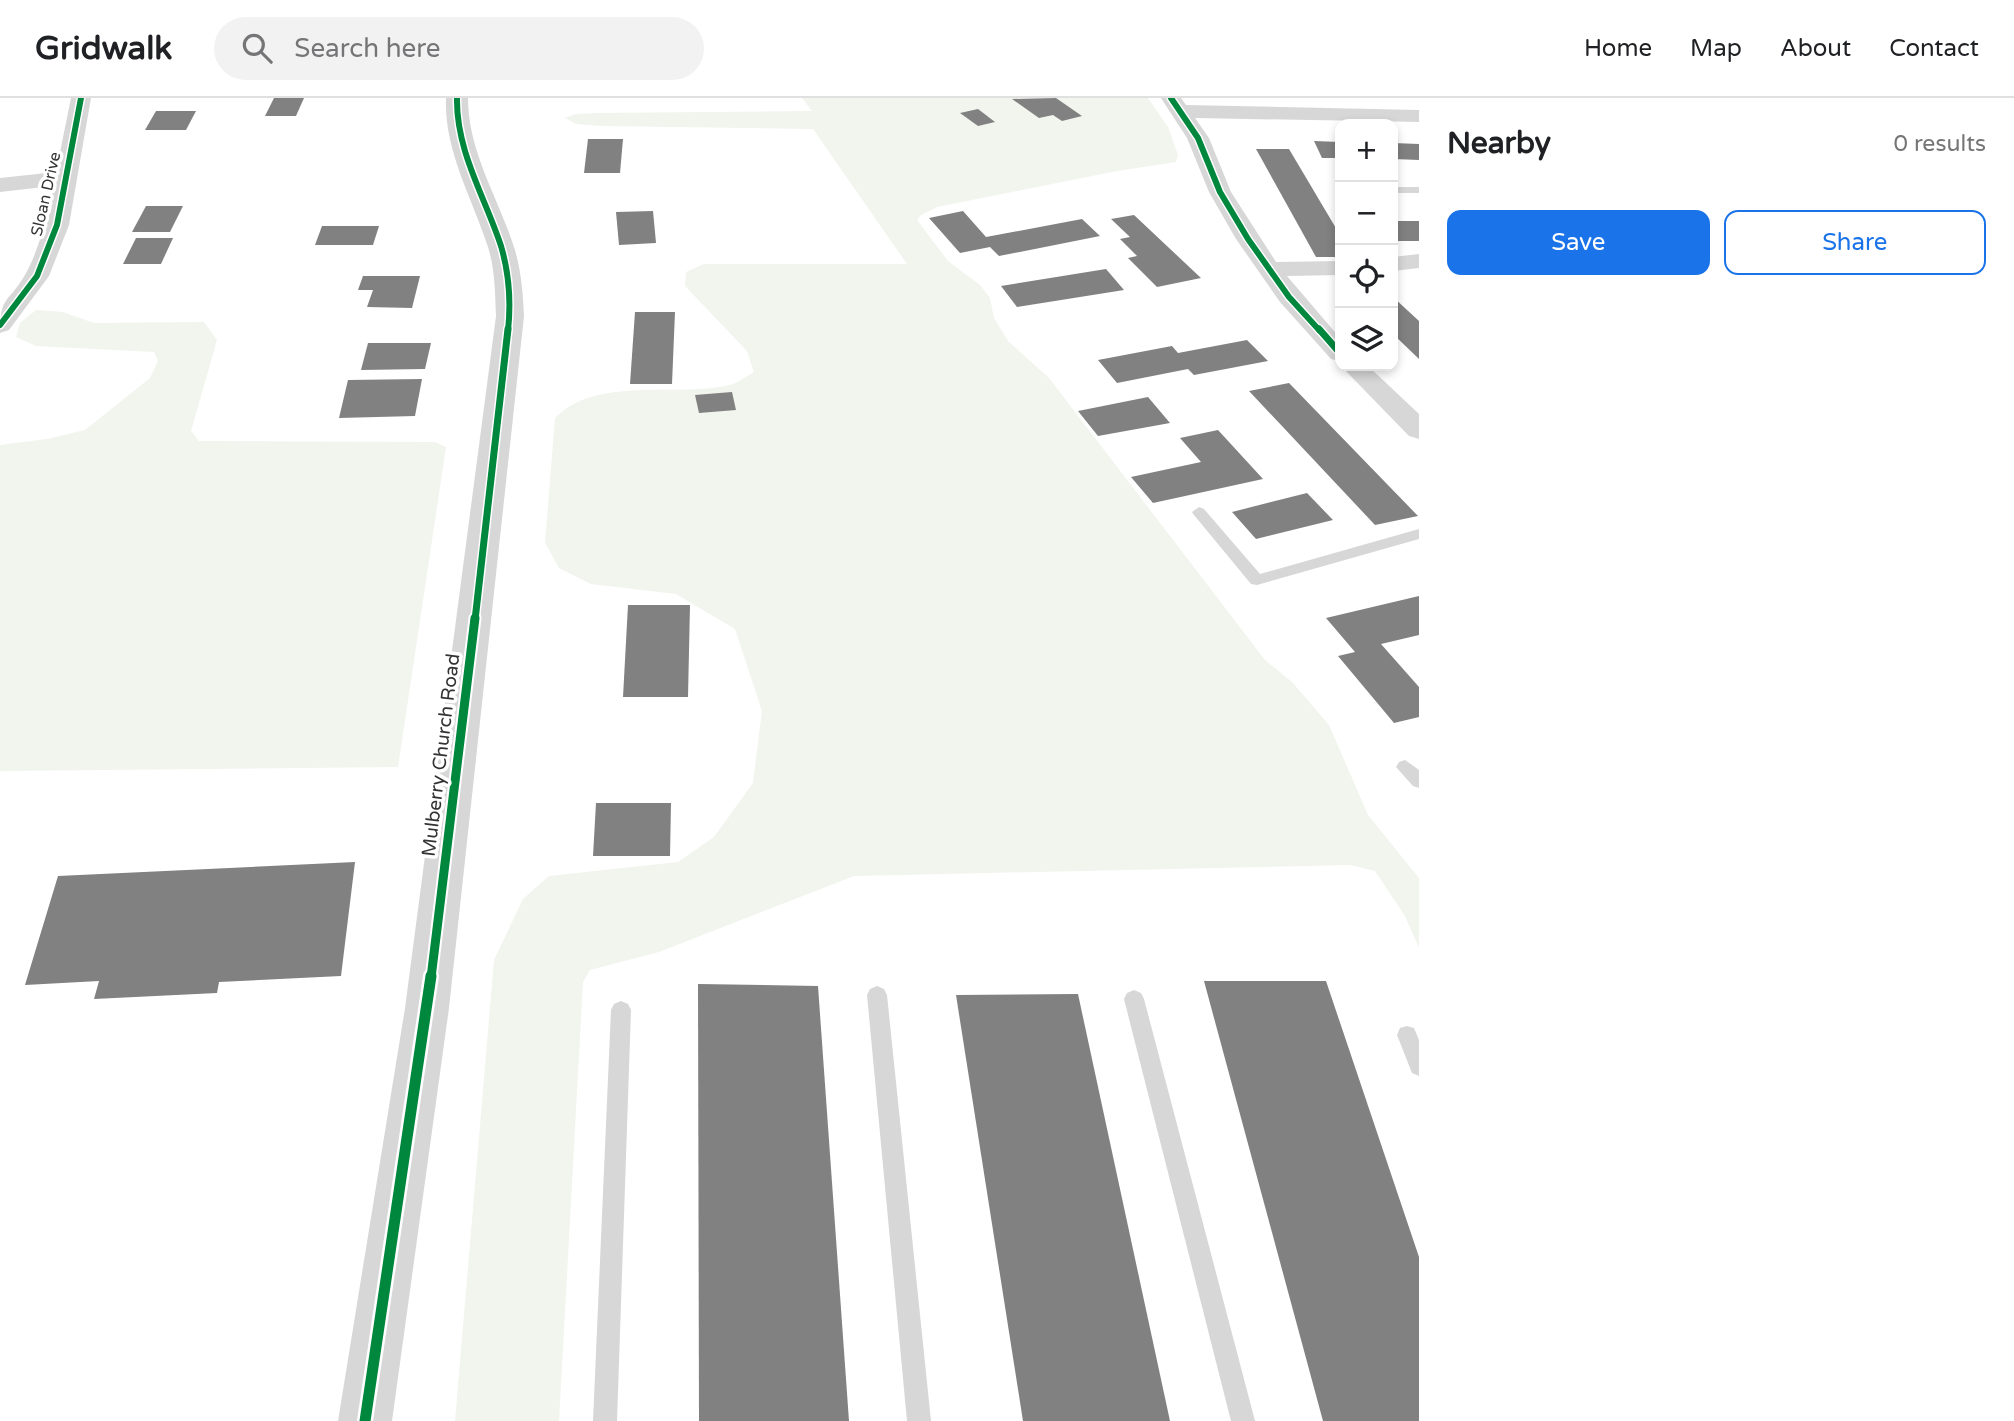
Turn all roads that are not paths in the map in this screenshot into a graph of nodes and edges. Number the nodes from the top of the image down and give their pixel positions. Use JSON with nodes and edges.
{"nodes":[{"id":1,"x":80,"y":98,"type":"edge"},
{"id":2,"x":457,"y":98,"type":"edge"},
{"id":3,"x":1176,"y":105,"type":"edge"},
{"id":4,"x":1419,"y":116,"type":"edge"},
{"id":5,"x":66,"y":178,"type":"junction"},
{"id":6,"x":0,"y":185,"type":"edge"},
{"id":7,"x":1398,"y":190,"type":"edge"},
{"id":8,"x":1419,"y":190,"type":"edge"},
{"id":9,"x":1419,"y":261,"type":"edge"},
{"id":10,"x":1398,"y":263,"type":"edge"},
{"id":11,"x":1335,"y":268,"type":"edge"},
{"id":12,"x":1268,"y":269,"type":"junction"},
{"id":13,"x":0,"y":325,"type":"edge"},
{"id":14,"x":1335,"y":348,"type":"edge"},
{"id":15,"x":1358,"y":371,"type":"edge"},
{"id":16,"x":1419,"y":430,"type":"edge"},
{"id":17,"x":1199,"y":512,"type":"dead end"},
{"id":18,"x":1419,"y":534,"type":"edge"},
{"id":19,"x":1405,"y":767,"type":"dead end"},
{"id":20,"x":1419,"y":781,"type":"edge"},
{"id":21,"x":877,"y":995,"type":"dead end"},
{"id":22,"x":1134,"y":999,"type":"dead end"},
{"id":23,"x":621,"y":1010,"type":"dead end"},
{"id":24,"x":1407,"y":1035,"type":"dead end"},
{"id":25,"x":1419,"y":1066,"type":"edge"},
{"id":26,"x":365,"y":1421,"type":"edge"},
{"id":27,"x":605,"y":1421,"type":"edge"},
{"id":28,"x":919,"y":1421,"type":"edge"},
{"id":29,"x":1243,"y":1421,"type":"edge"}],
"edges":[{"from":1,"to":5,"type":"street","name":"Sloan Drive"},
{"from":2,"to":26,"type":"street","name":"Mulberry Church Road"},
{"from":3,"to":4,"type":"street"},
{"from":3,"to":12,"type":"street"},
{"from":5,"to":6,"type":"street"},
{"from":5,"to":13,"type":"street","name":"Sloan Drive"},
{"from":7,"to":8,"type":"lane"},
{"from":9,"to":10,"type":"street"},
{"from":11,"to":12,"type":"street"},
{"from":12,"to":14,"type":"street"},
{"from":15,"to":16,"type":"street"},
{"from":17,"to":18,"type":"lane"},
{"from":19,"to":20,"type":"lane"},
{"from":21,"to":28,"type":"lane"},
{"from":22,"to":29,"type":"lane"},
{"from":23,"to":27,"type":"lane"},
{"from":24,"to":25,"type":"lane"}]}
